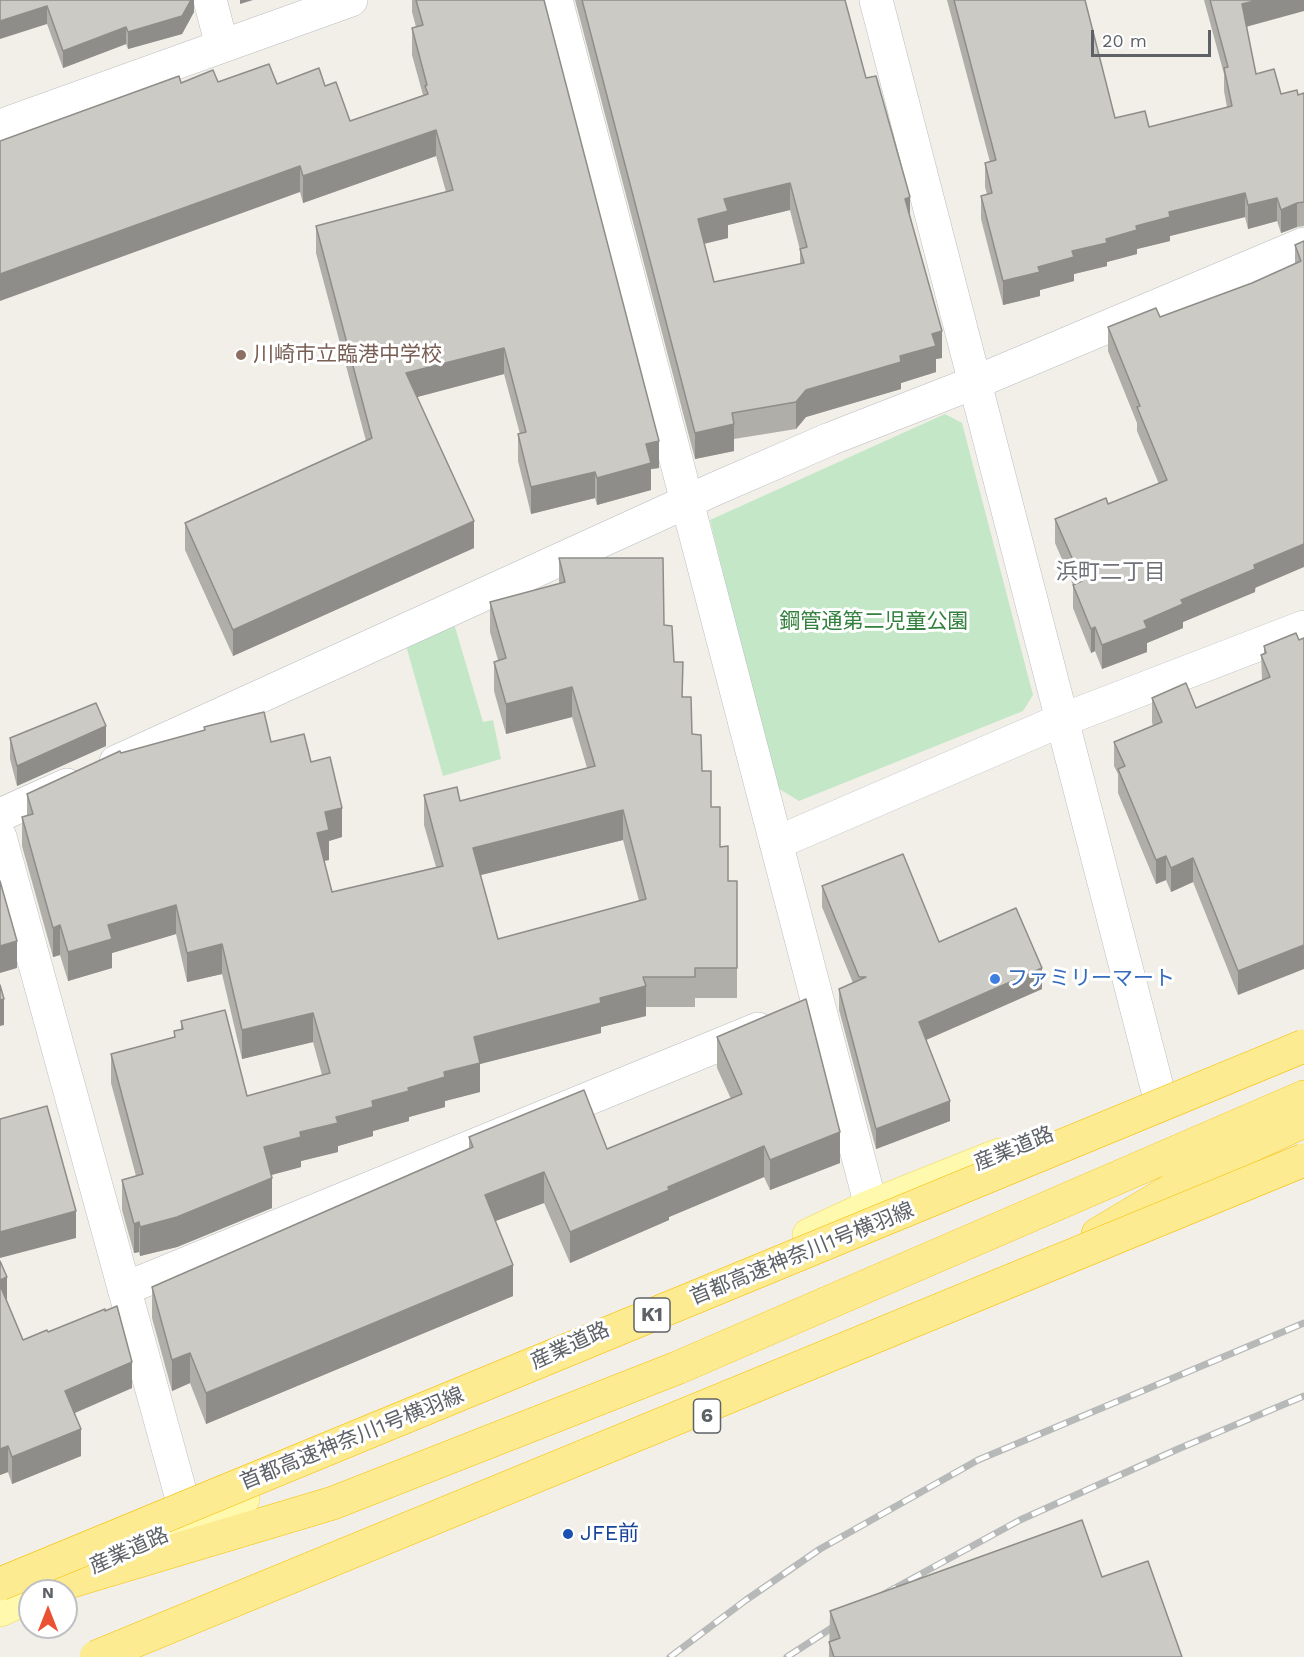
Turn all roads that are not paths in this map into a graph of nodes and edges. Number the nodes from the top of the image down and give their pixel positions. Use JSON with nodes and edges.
{"nodes":[{"id":1,"x":210,"y":0,"type":"edge"},
{"id":2,"x":351,"y":0,"type":"edge"},
{"id":3,"x":556,"y":0,"type":"edge"},
{"id":4,"x":876,"y":0,"type":"edge"},
{"id":5,"x":222,"y":46,"type":"junction"},
{"id":6,"x":0,"y":126,"type":"edge"},
{"id":7,"x":1304,"y":244,"type":"edge"},
{"id":8,"x":976,"y":382,"type":"junction"},
{"id":9,"x":687,"y":502,"type":"junction"},
{"id":10,"x":1304,"y":627,"type":"edge"},
{"id":11,"x":1062,"y":720,"type":"junction"},
{"id":12,"x":0,"y":815,"type":"edge"},
{"id":13,"x":0,"y":837,"type":"edge"},
{"id":14,"x":776,"y":843,"type":"junction"},
{"id":15,"x":799,"y":1011,"type":"junction"},
{"id":16,"x":1304,"y":1029,"type":"edge"},
{"id":17,"x":1304,"y":1047,"type":"edge"},
{"id":18,"x":1158,"y":1091,"type":"junction"},
{"id":19,"x":1304,"y":1097,"type":"edge"},
{"id":20,"x":1304,"y":1121,"type":"edge"},
{"id":21,"x":1304,"y":1160,"type":"edge"},
{"id":22,"x":1304,"y":1174,"type":"edge"},
{"id":23,"x":871,"y":1206,"type":"junction"},
{"id":24,"x":124,"y":1289,"type":"junction"},
{"id":25,"x":967,"y":1311,"type":"junction"},
{"id":26,"x":189,"y":1524,"type":"junction"},
{"id":27,"x":66,"y":1579,"type":"edge"},
{"id":28,"x":78,"y":1580,"type":"edge"},
{"id":29,"x":0,"y":1584,"type":"edge"},
{"id":30,"x":18,"y":1602,"type":"edge"},
{"id":31,"x":0,"y":1611,"type":"edge"},
{"id":32,"x":96,"y":1657,"type":"edge"},
{"id":33,"x":108,"y":1657,"type":"edge"}],
"edges":[{"from":1,"to":5,"type":"street"},
{"from":2,"to":5,"type":"street"},
{"from":3,"to":9,"type":"street"},
{"from":4,"to":8,"type":"street"},
{"from":5,"to":6,"type":"street"},
{"from":7,"to":8,"type":"street"},
{"from":8,"to":9,"type":"street"},
{"from":8,"to":11,"type":"street"},
{"from":9,"to":12,"type":"street"},
{"from":9,"to":14,"type":"street"},
{"from":10,"to":11,"type":"street"},
{"from":11,"to":14,"type":"street"},
{"from":11,"to":18,"type":"street"},
{"from":13,"to":24,"type":"street"},
{"from":14,"to":15,"type":"street"},
{"from":15,"to":23,"type":"street"},
{"from":15,"to":24,"type":"street"},
{"from":16,"to":18,"type":"main road","name":"産業道路"},
{"from":17,"to":29,"type":"highway","name":"首都高速神奈川1号横羽線","number":"K1","bridge":true},
{"from":18,"to":23,"type":"main road","name":"産業道路"},
{"from":19,"to":28,"type":"highway"},
{"from":20,"to":25,"type":"highway"},
{"from":21,"to":32,"type":"highway","bridge":true},
{"from":22,"to":25,"type":"main road","number":"6"},
{"from":23,"to":26,"type":"main road","name":"産業道路"},
{"from":24,"to":26,"type":"street"},
{"from":25,"to":33,"type":"main road","number":"6"},
{"from":26,"to":27,"type":"main road","name":"産業道路"},
{"from":30,"to":31,"type":"main road","name":"産業道路"}]}
